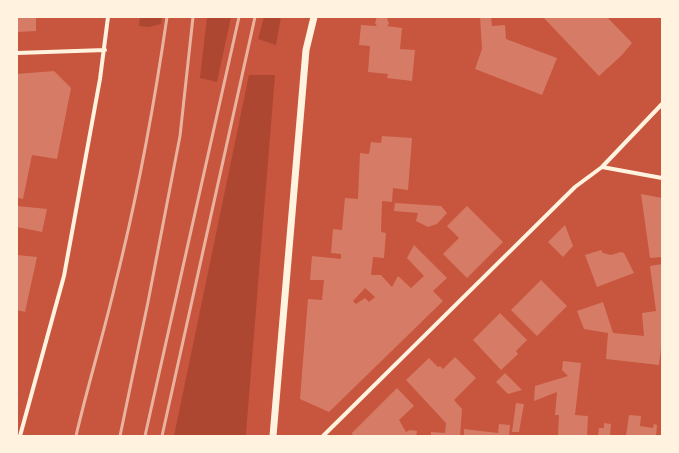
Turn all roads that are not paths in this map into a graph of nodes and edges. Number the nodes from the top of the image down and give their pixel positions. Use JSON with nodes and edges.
{"nodes":[{"id":1,"x":108,"y":17,"type":"edge"},
{"id":2,"x":314,"y":17,"type":"edge"},
{"id":3,"x":105,"y":50,"type":"junction"},
{"id":4,"x":17,"y":53,"type":"edge"},
{"id":5,"x":662,"y":104,"type":"edge"},
{"id":6,"x":602,"y":167,"type":"junction"},
{"id":7,"x":662,"y":178,"type":"edge"},
{"id":8,"x":20,"y":436,"type":"edge"},
{"id":9,"x":273,"y":436,"type":"edge"},
{"id":10,"x":323,"y":436,"type":"edge"}],
"edges":[{"from":1,"to":3,"type":"street"},
{"from":2,"to":9,"type":"street"},
{"from":3,"to":4,"type":"street"},
{"from":3,"to":8,"type":"street"},
{"from":5,"to":6,"type":"street"},
{"from":6,"to":7,"type":"street"},
{"from":6,"to":10,"type":"street"}]}
